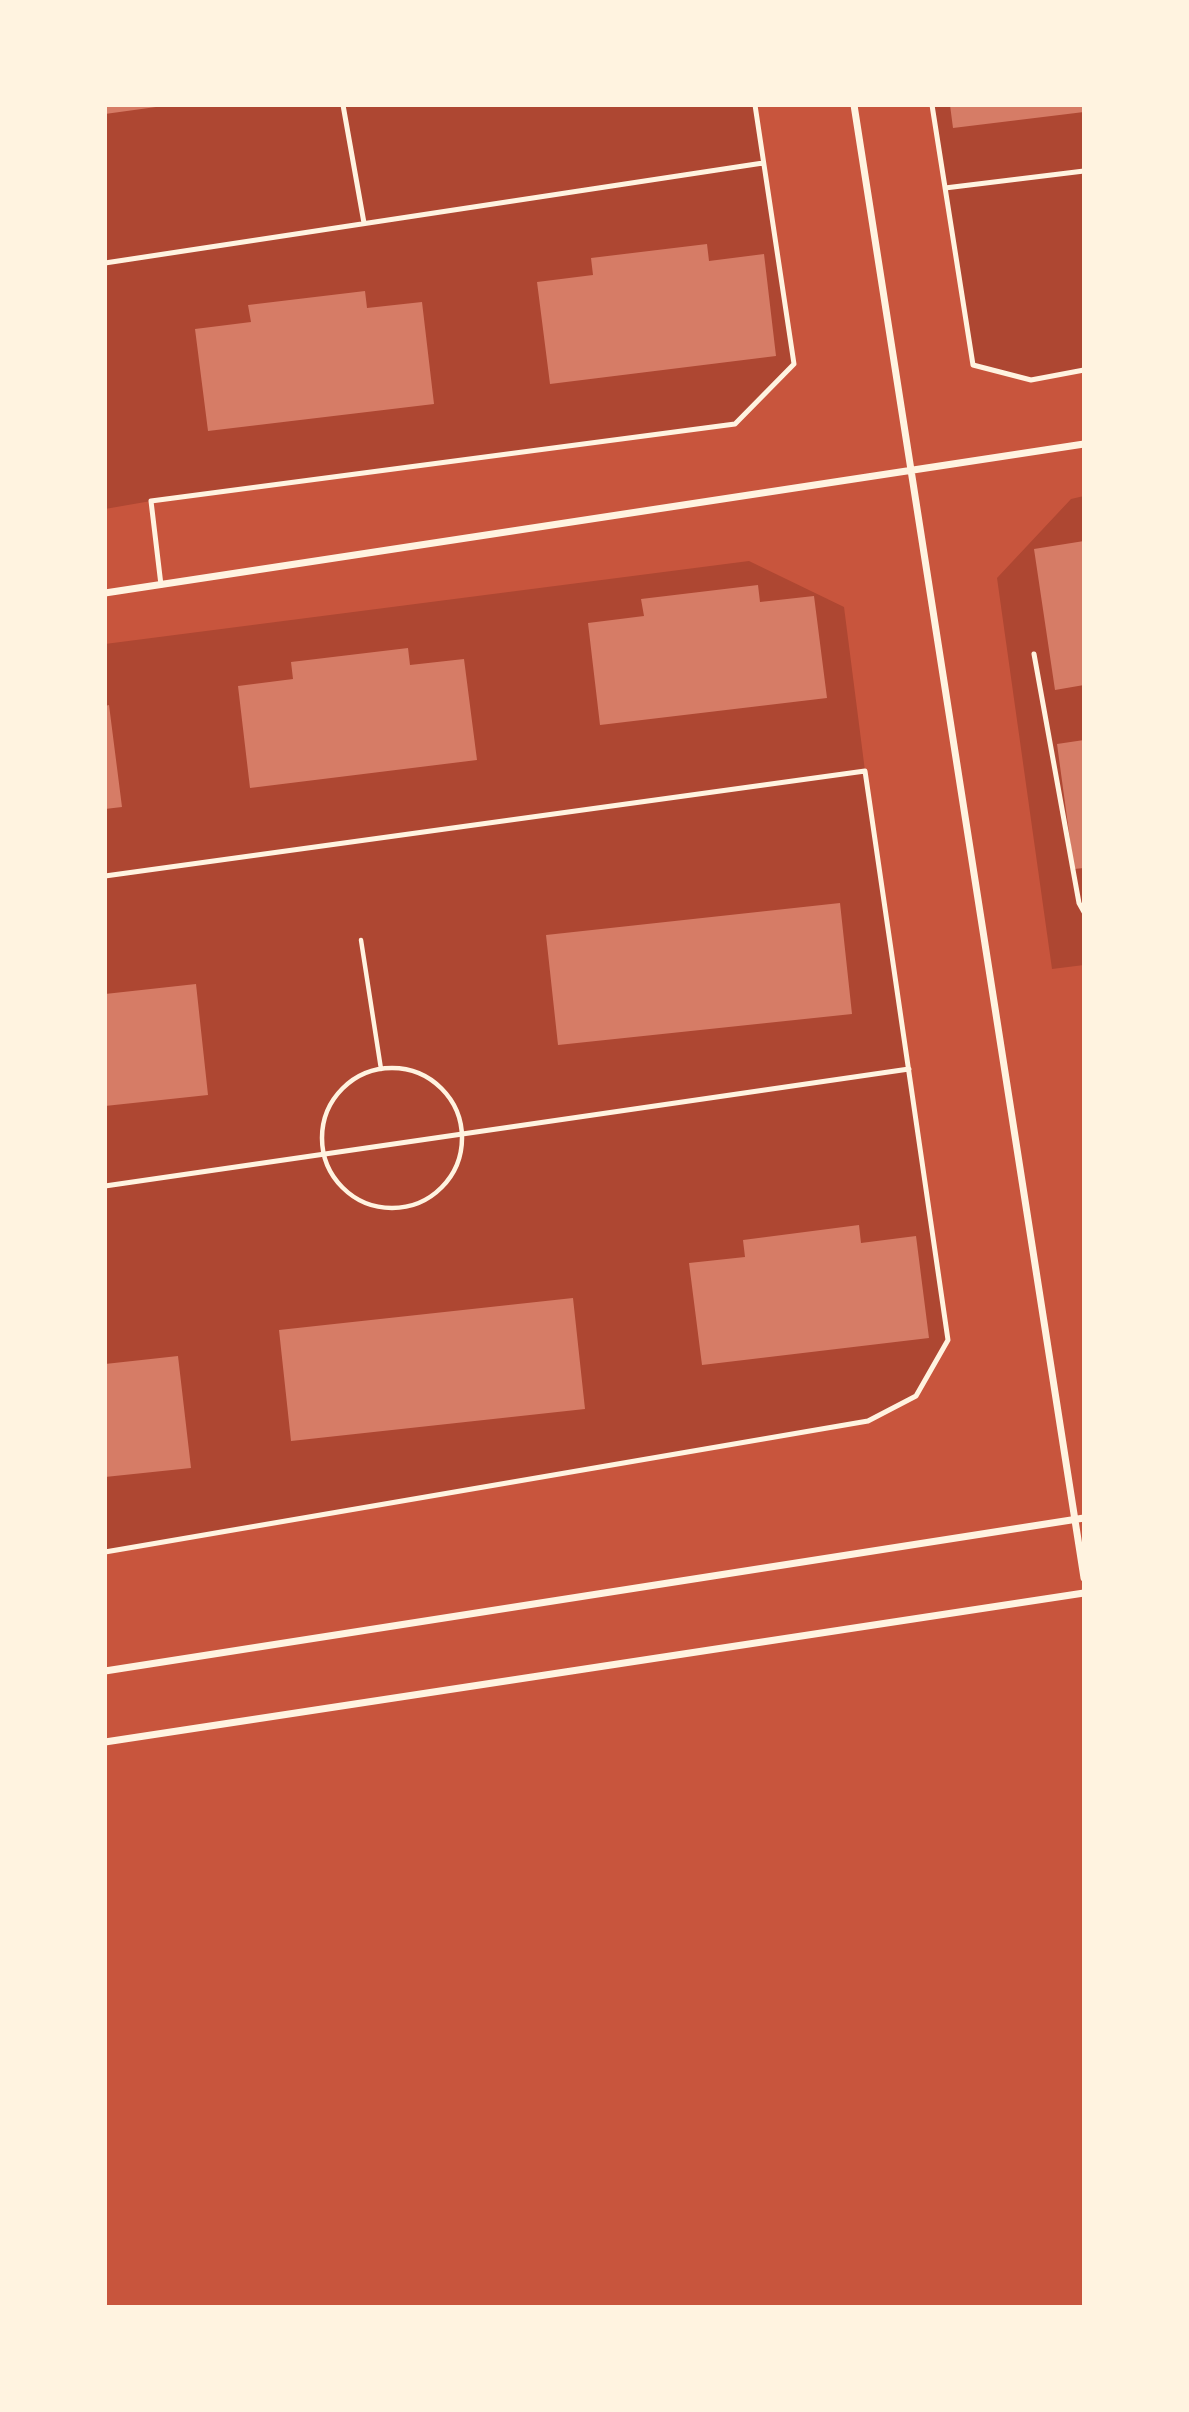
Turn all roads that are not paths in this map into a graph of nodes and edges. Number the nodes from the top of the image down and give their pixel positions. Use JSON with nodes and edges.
{"nodes":[{"id":1,"x":343,"y":105,"type":"edge"},
{"id":2,"x":755,"y":105,"type":"edge"},
{"id":3,"x":854,"y":105,"type":"edge"},
{"id":4,"x":932,"y":105,"type":"edge"},
{"id":5,"x":763,"y":163,"type":"junction"},
{"id":6,"x":1084,"y":171,"type":"edge"},
{"id":7,"x":945,"y":188,"type":"junction"},
{"id":8,"x":364,"y":223,"type":"junction"},
{"id":9,"x":105,"y":263,"type":"edge"},
{"id":10,"x":1084,"y":370,"type":"edge"},
{"id":11,"x":1084,"y":444,"type":"edge"},
{"id":12,"x":911,"y":469,"type":"junction"},
{"id":13,"x":161,"y":585,"type":"junction"},
{"id":14,"x":105,"y":593,"type":"edge"},
{"id":15,"x":1034,"y":654,"type":"dead end"},
{"id":16,"x":105,"y":876,"type":"edge"},
{"id":17,"x":1084,"y":912,"type":"edge"},
{"id":18,"x":909,"y":1069,"type":"junction"},
{"id":19,"x":105,"y":1186,"type":"edge"},
{"id":20,"x":1084,"y":1518,"type":"edge"},
{"id":21,"x":1075,"y":1519,"type":"junction"},
{"id":22,"x":105,"y":1552,"type":"edge"},
{"id":23,"x":1084,"y":1578,"type":"edge"},
{"id":24,"x":1084,"y":1593,"type":"edge"},
{"id":25,"x":105,"y":1671,"type":"edge"},
{"id":26,"x":105,"y":1742,"type":"edge"}],
"edges":[{"from":1,"to":8,"type":"lane"},
{"from":2,"to":5,"type":"lane"},
{"from":3,"to":12,"type":"street"},
{"from":4,"to":7,"type":"lane"},
{"from":5,"to":8,"type":"lane"},
{"from":5,"to":13,"type":"lane"},
{"from":6,"to":7,"type":"lane"},
{"from":7,"to":10,"type":"lane"},
{"from":8,"to":9,"type":"lane"},
{"from":11,"to":12,"type":"street"},
{"from":12,"to":13,"type":"street"},
{"from":12,"to":21,"type":"street"},
{"from":13,"to":14,"type":"street"},
{"from":15,"to":17,"type":"lane"},
{"from":16,"to":18,"type":"lane"},
{"from":18,"to":19,"type":"lane"},
{"from":18,"to":22,"type":"lane"},
{"from":20,"to":21,"type":"street"},
{"from":21,"to":23,"type":"street"},
{"from":21,"to":25,"type":"street"},
{"from":24,"to":26,"type":"street"}]}
